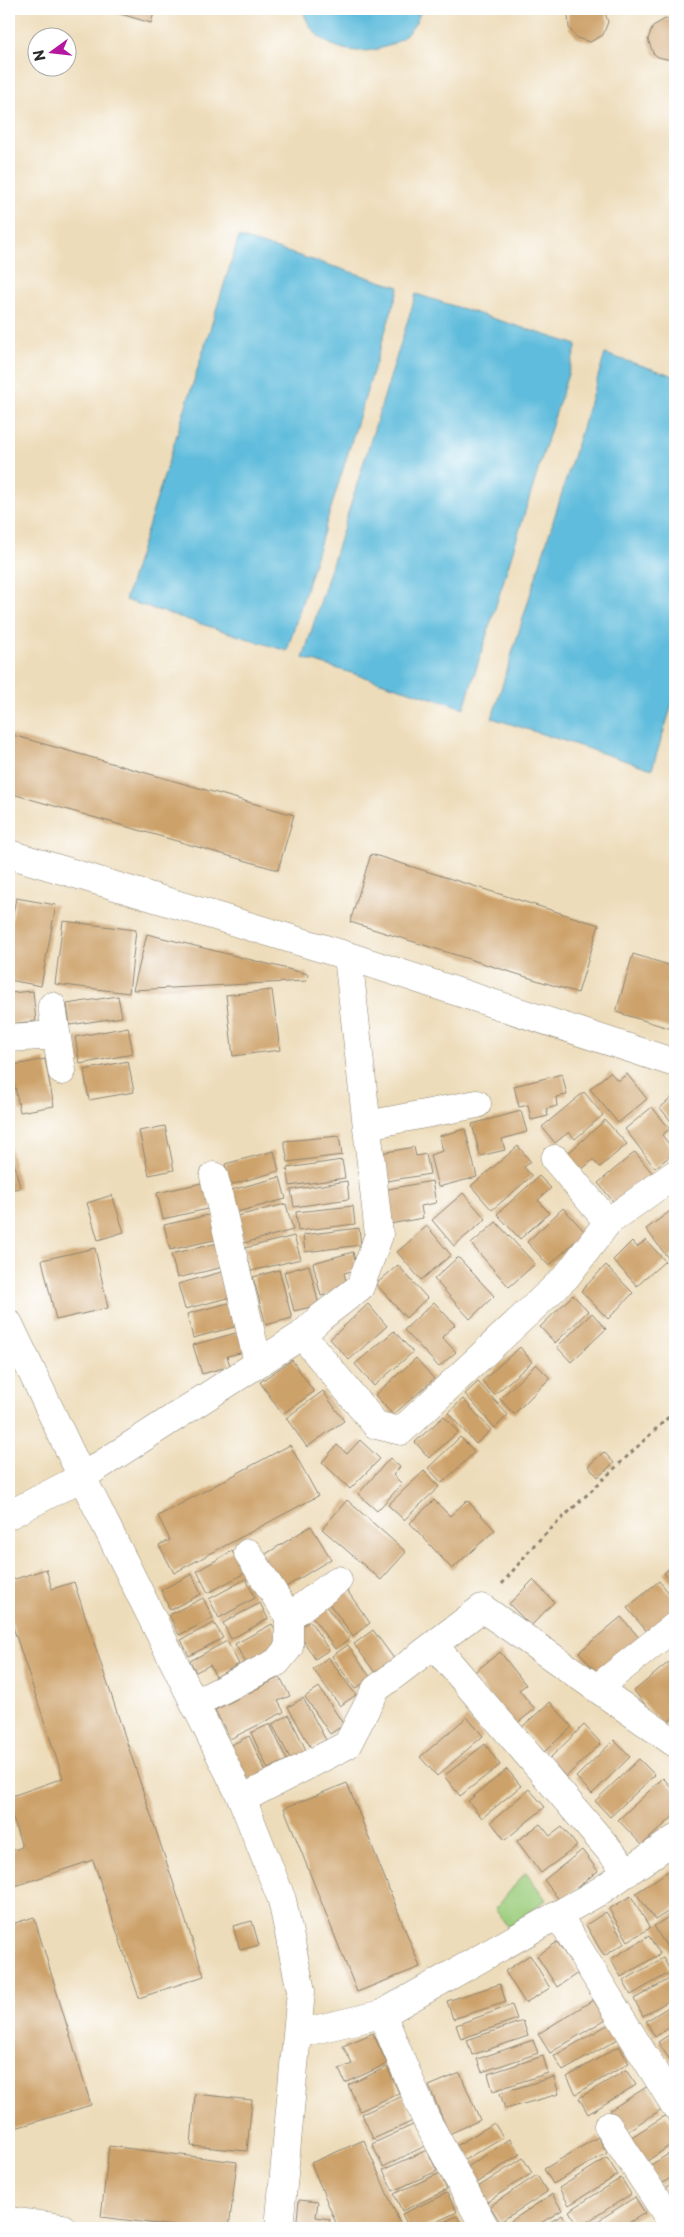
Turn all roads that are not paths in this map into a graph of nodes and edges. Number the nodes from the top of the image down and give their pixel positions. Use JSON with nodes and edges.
{"nodes":[{"id":1,"x":9,"y":854,"type":"edge"},
{"id":2,"x":348,"y":956,"type":"junction"},
{"id":3,"x":52,"y":1006,"type":"dead end"},
{"id":4,"x":56,"y":1035,"type":"junction"},
{"id":5,"x":9,"y":1038,"type":"edge"},
{"id":6,"x":675,"y":1062,"type":"edge"},
{"id":7,"x":62,"y":1071,"type":"dead end"},
{"id":8,"x":477,"y":1104,"type":"dead end"},
{"id":9,"x":367,"y":1125,"type":"junction"},
{"id":10,"x":555,"y":1159,"type":"dead end"},
{"id":11,"x":675,"y":1174,"type":"edge"},
{"id":12,"x":214,"y":1176,"type":"dead end"},
{"id":13,"x":608,"y":1222,"type":"junction"},
{"id":14,"x":9,"y":1324,"type":"edge"},
{"id":15,"x":302,"y":1335,"type":"junction"},
{"id":16,"x":258,"y":1363,"type":"junction"},
{"id":17,"x":82,"y":1477,"type":"junction"},
{"id":18,"x":9,"y":1515,"type":"edge"},
{"id":19,"x":248,"y":1554,"type":"dead end"},
{"id":20,"x":338,"y":1580,"type":"dead end"},
{"id":21,"x":289,"y":1617,"type":"junction"},
{"id":22,"x":675,"y":1626,"type":"edge"},
{"id":23,"x":434,"y":1645,"type":"junction"},
{"id":24,"x":597,"y":1688,"type":"junction"},
{"id":25,"x":194,"y":1704,"type":"junction"},
{"id":26,"x":675,"y":1743,"type":"edge"},
{"id":27,"x":242,"y":1799,"type":"junction"},
{"id":28,"x":675,"y":1839,"type":"edge"},
{"id":29,"x":628,"y":1872,"type":"junction"},
{"id":30,"x":558,"y":1915,"type":"junction"},
{"id":31,"x":382,"y":2014,"type":"junction"},
{"id":32,"x":297,"y":2034,"type":"junction"},
{"id":33,"x":675,"y":2106,"type":"edge"},
{"id":34,"x":608,"y":2126,"type":"dead end"},
{"id":35,"x":9,"y":2221,"type":"edge"},
{"id":36,"x":675,"y":2227,"type":"edge"},
{"id":37,"x":62,"y":2228,"type":"edge"},
{"id":38,"x":279,"y":2228,"type":"edge"},
{"id":39,"x":485,"y":2228,"type":"edge"}],
"edges":[{"from":1,"to":2,"type":"street"},
{"from":2,"to":6,"type":"street"},
{"from":2,"to":9,"type":"street"},
{"from":3,"to":4,"type":"street"},
{"from":4,"to":5,"type":"street"},
{"from":4,"to":7,"type":"street"},
{"from":8,"to":9,"type":"street"},
{"from":9,"to":15,"type":"street"},
{"from":10,"to":13,"type":"street"},
{"from":11,"to":13,"type":"street"},
{"from":12,"to":16,"type":"street"},
{"from":13,"to":15,"type":"street"},
{"from":14,"to":17,"type":"street"},
{"from":15,"to":16,"type":"street"},
{"from":16,"to":17,"type":"street"},
{"from":17,"to":18,"type":"street"},
{"from":17,"to":25,"type":"street"},
{"from":19,"to":21,"type":"street"},
{"from":20,"to":21,"type":"street"},
{"from":21,"to":25,"type":"street"},
{"from":22,"to":24,"type":"street"},
{"from":23,"to":24,"type":"street"},
{"from":23,"to":27,"type":"street"},
{"from":23,"to":29,"type":"street"},
{"from":24,"to":26,"type":"street"},
{"from":25,"to":27,"type":"street"},
{"from":27,"to":32,"type":"street"},
{"from":28,"to":29,"type":"street"},
{"from":29,"to":30,"type":"street"},
{"from":30,"to":31,"type":"street"},
{"from":30,"to":33,"type":"street"},
{"from":31,"to":32,"type":"street"},
{"from":31,"to":39,"type":"street"},
{"from":32,"to":38,"type":"street"},
{"from":34,"to":36,"type":"street"},
{"from":35,"to":37,"type":"street"}]}
